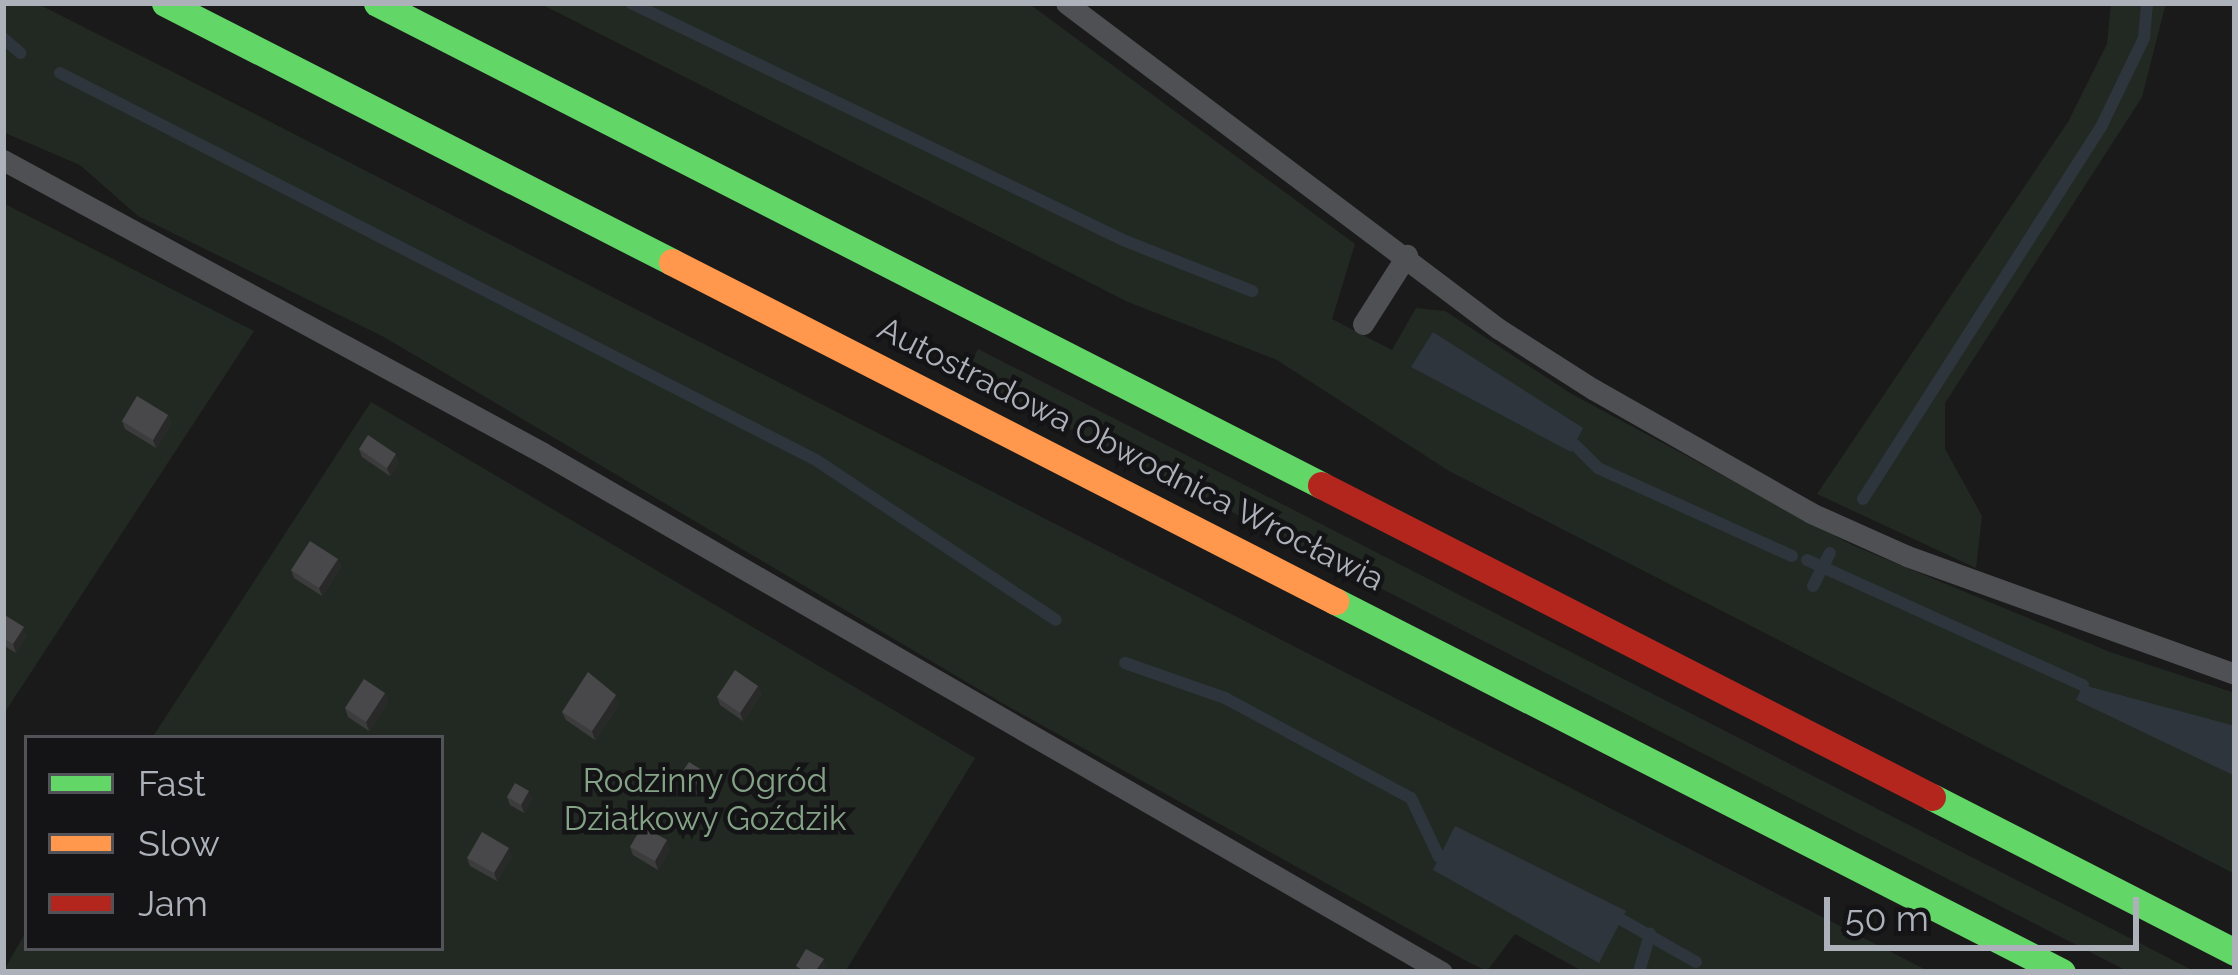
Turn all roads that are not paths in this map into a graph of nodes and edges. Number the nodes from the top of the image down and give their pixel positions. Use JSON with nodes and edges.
{"nodes":[{"id":1,"x":166,"y":3,"type":"edge"},
{"id":2,"x":377,"y":3,"type":"edge"},
{"id":3,"x":1066,"y":3,"type":"edge"},
{"id":4,"x":3,"y":160,"type":"edge"},
{"id":5,"x":1407,"y":255,"type":"junction"},
{"id":6,"x":1363,"y":324,"type":"dead end"},
{"id":7,"x":2235,"y":674,"type":"edge"},
{"id":8,"x":2235,"y":952,"type":"edge"},
{"id":9,"x":1442,"y":972,"type":"edge"},
{"id":10,"x":2062,"y":972,"type":"edge"}],
"edges":[{"from":1,"to":10,"type":"highway","name":"Autostradowa Obwodnica Wrocławia"},
{"from":2,"to":8,"type":"highway","name":"Autostradowa Obwodnica Wrocławia"},
{"from":3,"to":5,"type":"lane"},
{"from":4,"to":9,"type":"lane"},
{"from":5,"to":6,"type":"lane"},
{"from":5,"to":7,"type":"lane"}]}
